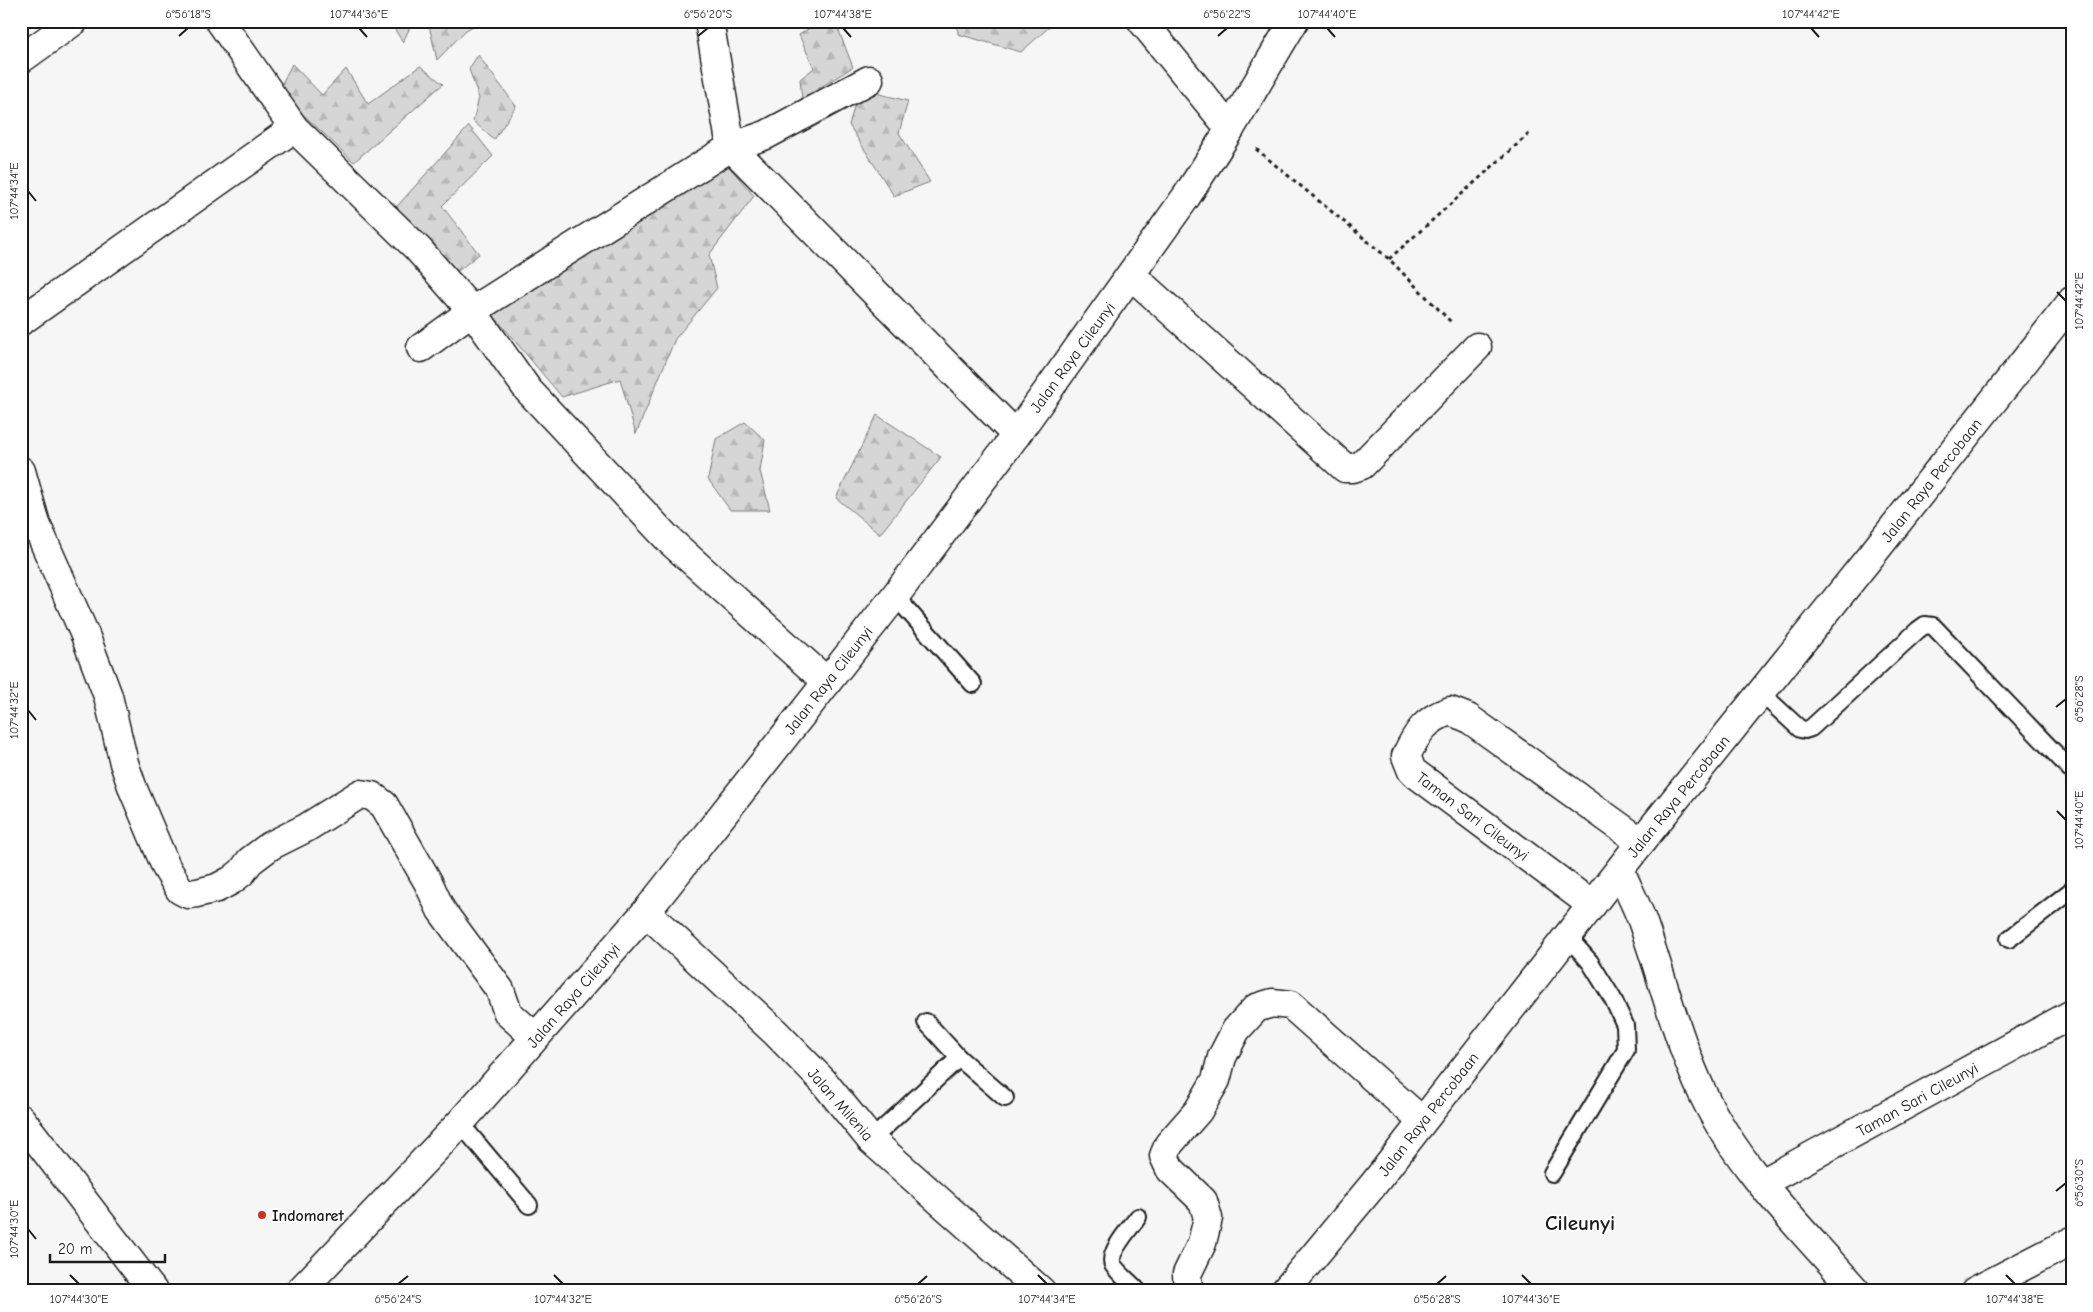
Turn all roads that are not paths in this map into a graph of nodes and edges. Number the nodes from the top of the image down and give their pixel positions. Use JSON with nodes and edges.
{"nodes":[{"id":1,"x":74,"y":21,"type":"edge"},
{"id":2,"x":220,"y":21,"type":"edge"},
{"id":3,"x":709,"y":21,"type":"edge"},
{"id":4,"x":1142,"y":21,"type":"edge"},
{"id":5,"x":1294,"y":21,"type":"edge"},
{"id":6,"x":21,"y":59,"type":"edge"},
{"id":7,"x":869,"y":80,"type":"dead end"},
{"id":8,"x":294,"y":128,"type":"junction"},
{"id":9,"x":1230,"y":128,"type":"junction"},
{"id":10,"x":731,"y":146,"type":"junction"},
{"id":11,"x":1131,"y":275,"type":"junction"},
{"id":12,"x":2072,"y":301,"type":"edge"},
{"id":13,"x":472,"y":311,"type":"junction"},
{"id":14,"x":21,"y":321,"type":"edge"},
{"id":15,"x":1477,"y":347,"type":"road end"},
{"id":16,"x":421,"y":348,"type":"dead end"},
{"id":17,"x":1016,"y":435,"type":"junction"},
{"id":18,"x":21,"y":471,"type":"edge"},
{"id":19,"x":895,"y":596,"type":"junction"},
{"id":20,"x":827,"y":682,"type":"junction"},
{"id":21,"x":973,"y":684,"type":"dead end"},
{"id":22,"x":1761,"y":693,"type":"junction"},
{"id":23,"x":2072,"y":771,"type":"edge"},
{"id":24,"x":1641,"y":842,"type":"junction"},
{"id":25,"x":1620,"y":870,"type":"junction"},
{"id":26,"x":2072,"y":890,"type":"edge"},
{"id":27,"x":1592,"y":905,"type":"junction"},
{"id":28,"x":646,"y":912,"type":"junction"},
{"id":29,"x":1567,"y":936,"type":"junction"},
{"id":30,"x":2009,"y":939,"type":"dead end"},
{"id":31,"x":2072,"y":1014,"type":"edge"},
{"id":32,"x":926,"y":1022,"type":"dead end"},
{"id":33,"x":535,"y":1037,"type":"junction"},
{"id":34,"x":959,"y":1058,"type":"junction"},
{"id":35,"x":1005,"y":1098,"type":"dead end"},
{"id":36,"x":21,"y":1119,"type":"edge"},
{"id":37,"x":1422,"y":1121,"type":"junction"},
{"id":38,"x":460,"y":1123,"type":"junction"},
{"id":39,"x":871,"y":1140,"type":"junction"},
{"id":40,"x":1552,"y":1173,"type":"dead end"},
{"id":41,"x":1762,"y":1183,"type":"junction"},
{"id":42,"x":529,"y":1205,"type":"dead end"},
{"id":43,"x":1138,"y":1218,"type":"dead end"},
{"id":44,"x":2072,"y":1241,"type":"edge"},
{"id":45,"x":153,"y":1291,"type":"edge"},
{"id":46,"x":300,"y":1291,"type":"edge"},
{"id":47,"x":1041,"y":1291,"type":"edge"},
{"id":48,"x":1138,"y":1291,"type":"edge"},
{"id":49,"x":1188,"y":1291,"type":"edge"},
{"id":50,"x":1285,"y":1291,"type":"edge"},
{"id":51,"x":1856,"y":1291,"type":"edge"},
{"id":52,"x":1975,"y":1291,"type":"edge"}],
"edges":[{"from":1,"to":6,"type":"main road"},
{"from":2,"to":8,"type":"main road"},
{"from":3,"to":10,"type":"main road"},
{"from":4,"to":9,"type":"main road"},
{"from":5,"to":9,"type":"main road","name":"Jalan Raya Cileunyi"},
{"from":7,"to":10,"type":"main road"},
{"from":8,"to":13,"type":"main road"},
{"from":8,"to":14,"type":"main road"},
{"from":9,"to":11,"type":"main road","name":"Jalan Raya Cileunyi"},
{"from":10,"to":13,"type":"main road"},
{"from":10,"to":17,"type":"main road"},
{"from":11,"to":15,"type":"main road"},
{"from":11,"to":17,"type":"main road","name":"Jalan Raya Cileunyi"},
{"from":12,"to":22,"type":"main road","name":"Jalan Raya Percobaan"},
{"from":13,"to":16,"type":"main road"},
{"from":13,"to":20,"type":"main road"},
{"from":17,"to":19,"type":"main road","name":"Jalan Raya Cileunyi"},
{"from":18,"to":33,"type":"main road"},
{"from":19,"to":20,"type":"main road","name":"Jalan Raya Cileunyi"},
{"from":19,"to":21,"type":"lane"},
{"from":20,"to":28,"type":"main road","name":"Jalan Raya Cileunyi"},
{"from":22,"to":23,"type":"lane"},
{"from":22,"to":24,"type":"main road","name":"Jalan Raya Percobaan"},
{"from":24,"to":25,"type":"main road","name":"Jalan Raya Percobaan"},
{"from":24,"to":27,"type":"main road","name":"Taman Sari Cileunyi"},
{"from":25,"to":27,"type":"main road","name":"Jalan Raya Percobaan"},
{"from":25,"to":41,"type":"main road"},
{"from":26,"to":30,"type":"lane"},
{"from":27,"to":29,"type":"main road","name":"Jalan Raya Percobaan"},
{"from":28,"to":33,"type":"main road","name":"Jalan Raya Cileunyi"},
{"from":28,"to":39,"type":"main road","name":"Jalan Milenia"},
{"from":29,"to":37,"type":"main road","name":"Jalan Raya Percobaan"},
{"from":29,"to":40,"type":"lane"},
{"from":31,"to":41,"type":"main road","name":"Taman Sari Cileunyi"},
{"from":32,"to":34,"type":"lane"},
{"from":33,"to":38,"type":"main road","name":"Jalan Raya Cileunyi"},
{"from":34,"to":35,"type":"lane"},
{"from":34,"to":39,"type":"lane"},
{"from":36,"to":45,"type":"main road"},
{"from":37,"to":49,"type":"main road"},
{"from":37,"to":50,"type":"main road","name":"Jalan Raya Percobaan"},
{"from":38,"to":42,"type":"lane"},
{"from":38,"to":46,"type":"main road","name":"Jalan Raya Cileunyi"},
{"from":39,"to":47,"type":"main road","name":"Jalan Milenia"},
{"from":41,"to":51,"type":"main road"},
{"from":43,"to":48,"type":"lane"},
{"from":44,"to":52,"type":"main road"}]}
